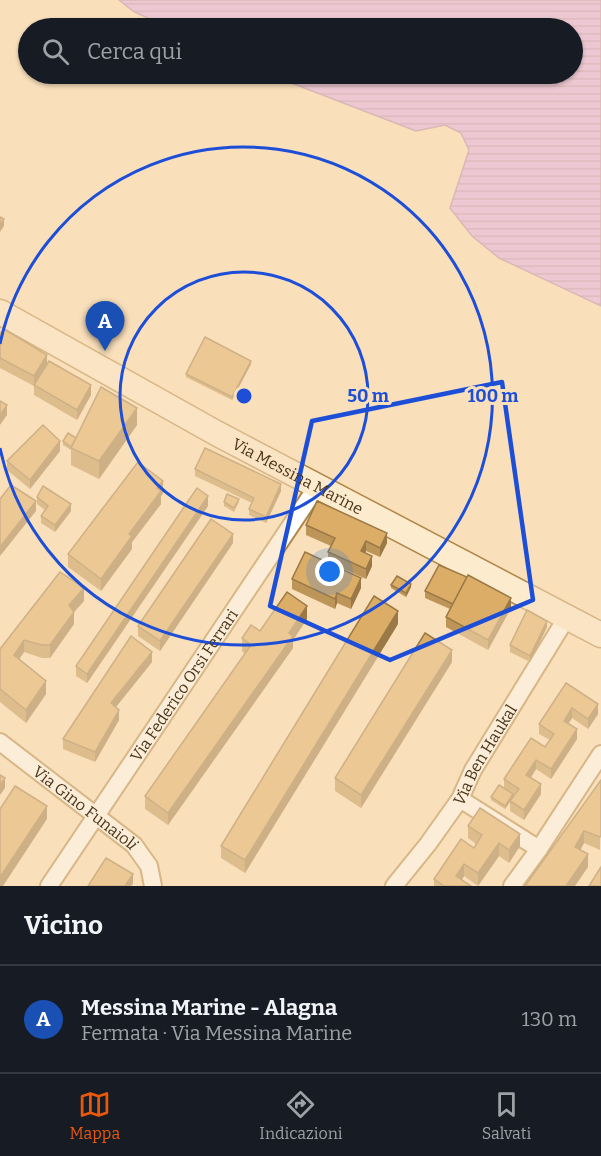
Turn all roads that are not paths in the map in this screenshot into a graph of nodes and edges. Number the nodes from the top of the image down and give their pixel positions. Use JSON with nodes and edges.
{"nodes":[{"id":1,"x":2,"y":317,"type":"edge"},
{"id":2,"x":318,"y":485,"type":"junction"},
{"id":3,"x":567,"y":617,"type":"junction"},
{"id":4,"x":601,"y":635,"type":"edge"},
{"id":5,"x":0,"y":742,"type":"edge"},
{"id":6,"x":601,"y":754,"type":"edge"},
{"id":7,"x":460,"y":799,"type":"junction"},
{"id":8,"x":96,"y":816,"type":"junction"},
{"id":9,"x":539,"y":849,"type":"junction"},
{"id":10,"x":50,"y":886,"type":"edge"},
{"id":11,"x":153,"y":886,"type":"edge"},
{"id":12,"x":394,"y":886,"type":"edge"},
{"id":13,"x":512,"y":886,"type":"edge"}],
"edges":[{"from":1,"to":2,"type":"main road","name":"Via Messina Marine"},
{"from":2,"to":3,"type":"main road","name":"Via Messina Marine"},
{"from":2,"to":8,"type":"street","name":"Via Federico Orsi Ferrari"},
{"from":3,"to":4,"type":"main road","name":"Via Messina Marine"},
{"from":3,"to":7,"type":"street","name":"Via Ben Haukal"},
{"from":5,"to":8,"type":"street","name":"Via Gino Funaioli"},
{"from":6,"to":9,"type":"street"},
{"from":7,"to":9,"type":"street"},
{"from":7,"to":12,"type":"street","name":"Via Ben Haukal"},
{"from":8,"to":10,"type":"street","name":"Via Federico Orsi Ferrari"},
{"from":8,"to":11,"type":"street","name":"Via Gino Funaioli"},
{"from":9,"to":13,"type":"street"}]}
